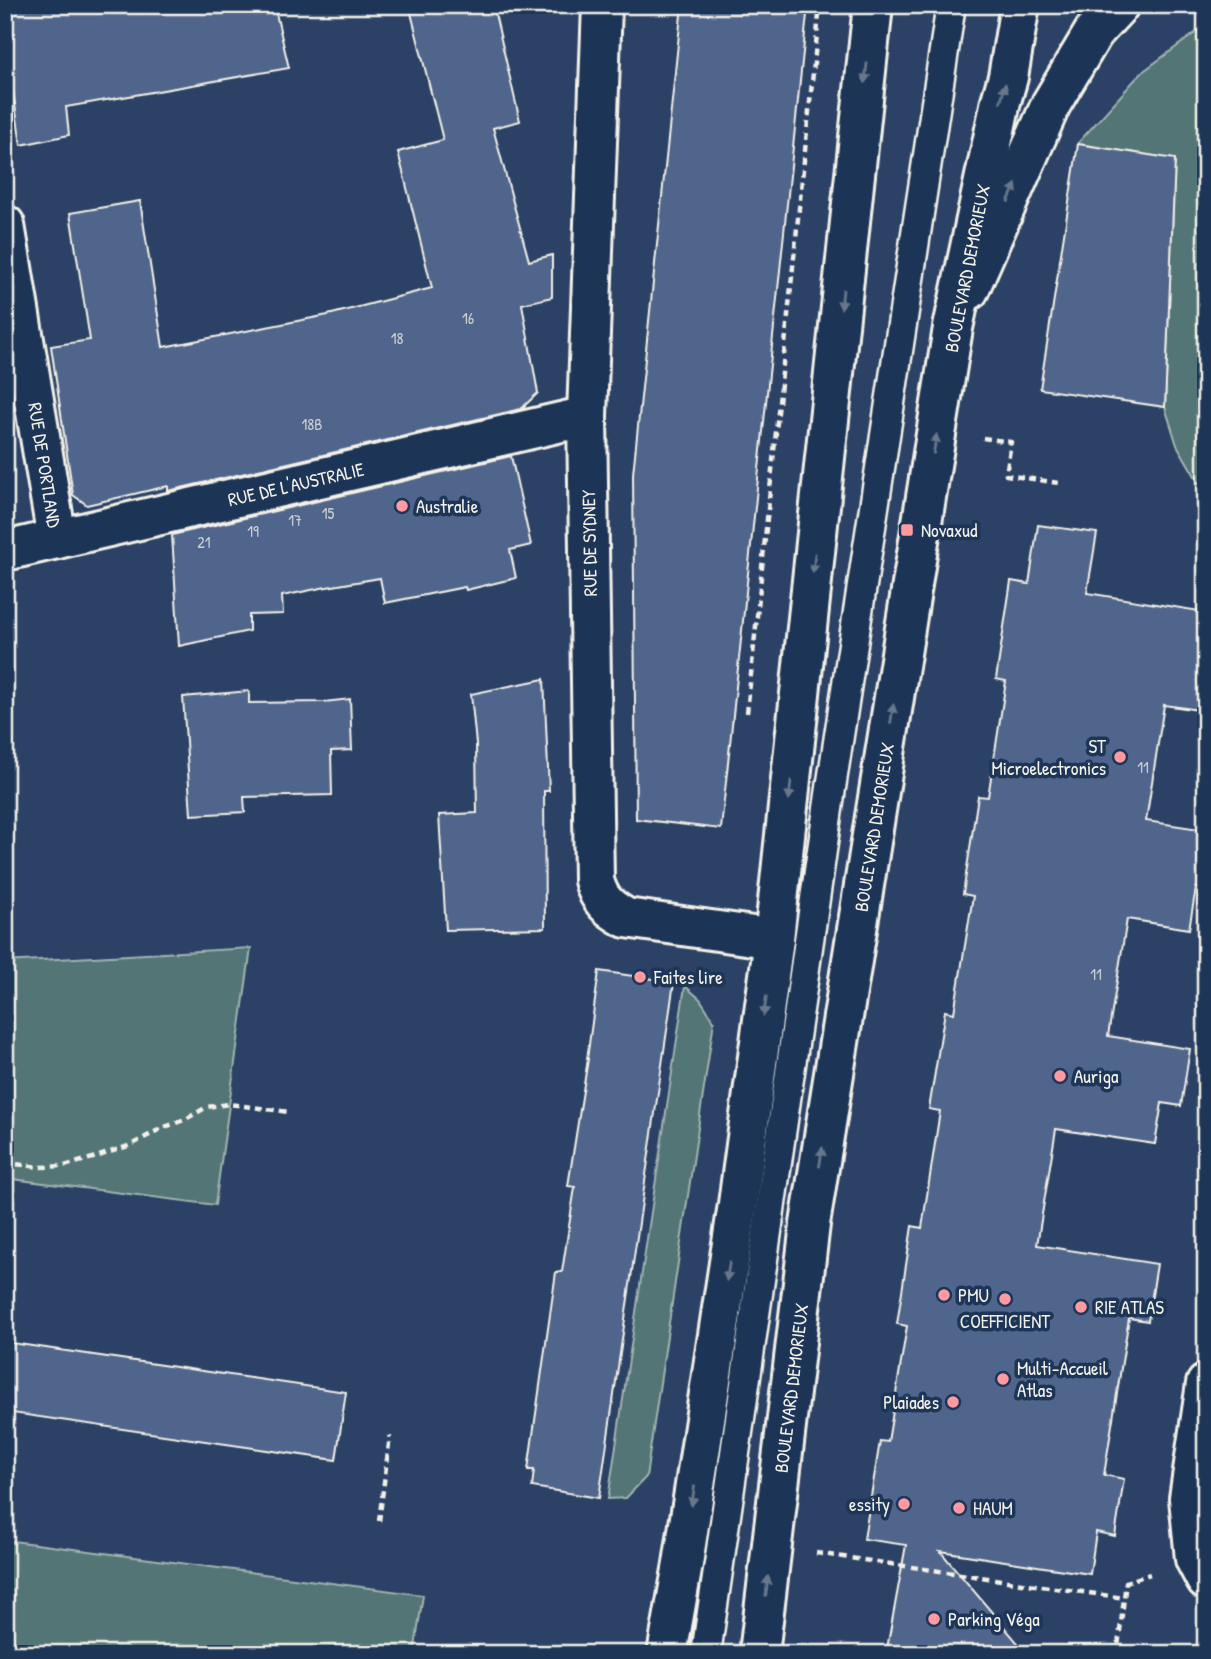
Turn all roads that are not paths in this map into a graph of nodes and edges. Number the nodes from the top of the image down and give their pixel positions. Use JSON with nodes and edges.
{"nodes":[{"id":1,"x":602,"y":5,"type":"edge"},
{"id":2,"x":873,"y":5,"type":"edge"},
{"id":3,"x":951,"y":5,"type":"edge"},
{"id":4,"x":1020,"y":5,"type":"edge"},
{"id":5,"x":1119,"y":5,"type":"edge"},
{"id":6,"x":5,"y":225,"type":"edge"},
{"id":7,"x":953,"y":328,"type":"junction"},
{"id":8,"x":587,"y":416,"type":"junction"},
{"id":9,"x":57,"y":539,"type":"junction"},
{"id":10,"x":5,"y":551,"type":"edge"},
{"id":11,"x":774,"y":939,"type":"junction"},
{"id":12,"x":1206,"y":1384,"type":"edge"},
{"id":13,"x":1206,"y":1580,"type":"edge"},
{"id":14,"x":667,"y":1654,"type":"edge"},
{"id":15,"x":706,"y":1654,"type":"edge"},
{"id":16,"x":759,"y":1654,"type":"edge"}],
"edges":[{"from":1,"to":8,"type":"main road","name":"RUE DE SYDNEY"},
{"from":2,"to":11,"type":"main road","one_way":true},
{"from":3,"to":15,"type":"lane"},
{"from":7,"to":4,"type":"main road","name":"BOULEVARD DEMORIEUX","one_way":true},
{"from":7,"to":5,"type":"main road","one_way":true},
{"from":6,"to":9,"type":"main road","name":"RUE DE PORTLAND"},
{"from":16,"to":7,"type":"main road","name":"BOULEVARD DEMORIEUX","one_way":true},
{"from":8,"to":9,"type":"main road","name":"RUE DE L'AUSTRALIE"},
{"from":8,"to":11,"type":"main road","name":"RUE DE SYDNEY"},
{"from":9,"to":10,"type":"main road","name":"RUE DE L'AUSTRALIE"},
{"from":11,"to":14,"type":"main road","one_way":true},
{"from":12,"to":13,"type":"main road"}]}
